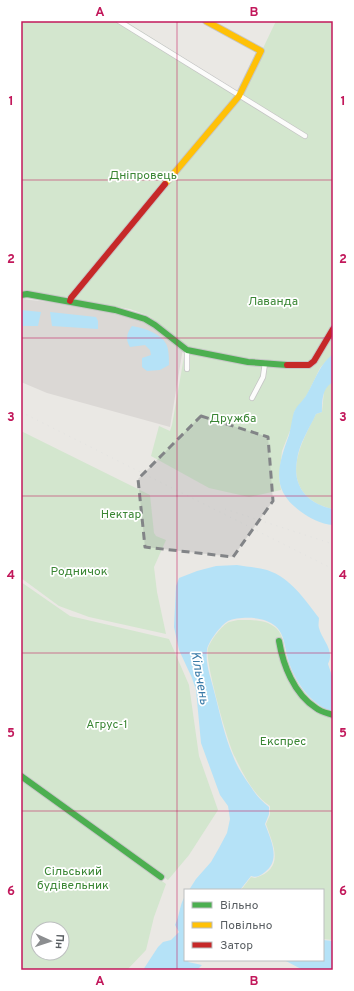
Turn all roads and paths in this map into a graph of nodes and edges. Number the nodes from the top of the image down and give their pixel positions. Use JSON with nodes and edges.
{"nodes":[{"id":1,"x":119,"y":21,"type":"edge"},
{"id":2,"x":206,"y":21,"type":"edge"},
{"id":3,"x":239,"y":96,"type":"junction"},
{"id":4,"x":305,"y":136,"type":"dead end"},
{"id":5,"x":21,"y":295,"type":"edge"},
{"id":6,"x":70,"y":301,"type":"junction"},
{"id":7,"x":333,"y":329,"type":"edge"},
{"id":8,"x":187,"y":350,"type":"junction"},
{"id":9,"x":265,"y":363,"type":"junction"},
{"id":10,"x":187,"y":369,"type":"dead end"},
{"id":11,"x":252,"y":398,"type":"dead end"},
{"id":12,"x":278,"y":641,"type":"dead end"},
{"id":13,"x":333,"y":715,"type":"edge"},
{"id":14,"x":21,"y":776,"type":"edge"},
{"id":15,"x":161,"y":877,"type":"dead end"}],
"edges":[{"from":1,"to":3,"type":"street"},
{"from":2,"to":3,"type":"street"},
{"from":3,"to":4,"type":"street"},
{"from":3,"to":6,"type":"street"},
{"from":5,"to":6,"type":"street"},
{"from":6,"to":8,"type":"street"},
{"from":7,"to":9,"type":"street"},
{"from":8,"to":9,"type":"street"},
{"from":8,"to":10,"type":"street"},
{"from":9,"to":11,"type":"street"},
{"from":12,"to":13,"type":"street"},
{"from":14,"to":15,"type":"street"}]}
